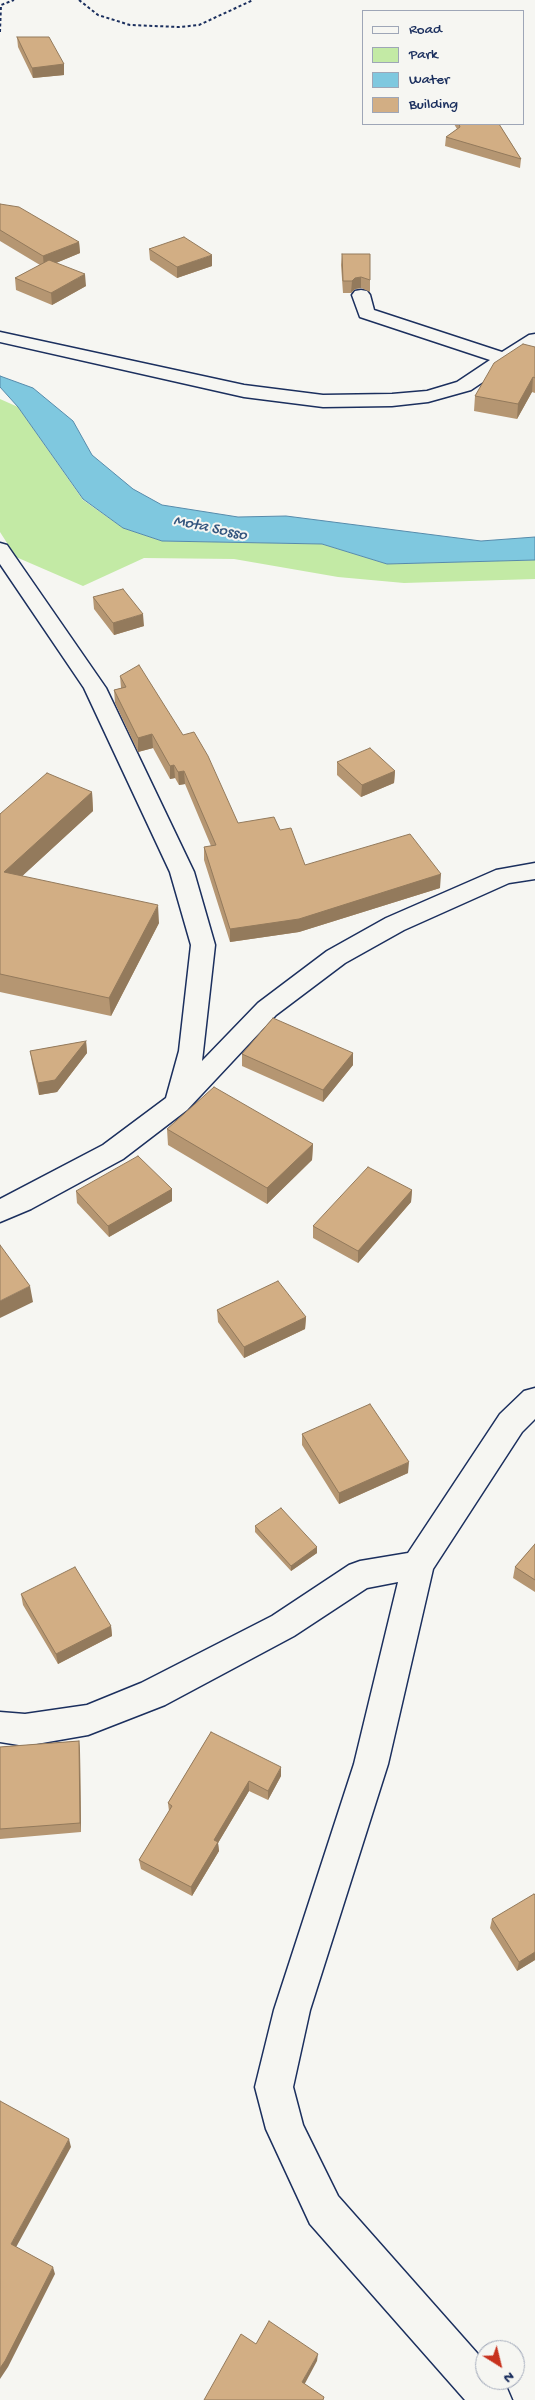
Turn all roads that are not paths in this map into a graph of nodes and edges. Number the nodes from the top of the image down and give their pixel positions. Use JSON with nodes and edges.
{"nodes":[{"id":1,"x":361,"y":295,"type":"dead end"},
{"id":2,"x":0,"y":337,"type":"edge"},
{"id":3,"x":535,"y":339,"type":"edge"},
{"id":4,"x":504,"y":359,"type":"junction"},
{"id":5,"x":0,"y":549,"type":"edge"},
{"id":6,"x":535,"y":872,"type":"edge"},
{"id":7,"x":178,"y":1103,"type":"junction"},
{"id":8,"x":0,"y":1210,"type":"edge"},
{"id":9,"x":535,"y":1400,"type":"edge"},
{"id":10,"x":418,"y":1565,"type":"junction"},
{"id":11,"x":0,"y":1727,"type":"edge"},
{"id":12,"x":492,"y":2400,"type":"edge"}],
"edges":[{"from":1,"to":4,"type":"street"},
{"from":2,"to":4,"type":"street"},
{"from":3,"to":4,"type":"street"},
{"from":5,"to":7,"type":"street"},
{"from":6,"to":7,"type":"street"},
{"from":7,"to":8,"type":"street"},
{"from":9,"to":10,"type":"street"},
{"from":10,"to":11,"type":"street"},
{"from":10,"to":12,"type":"street"}]}
